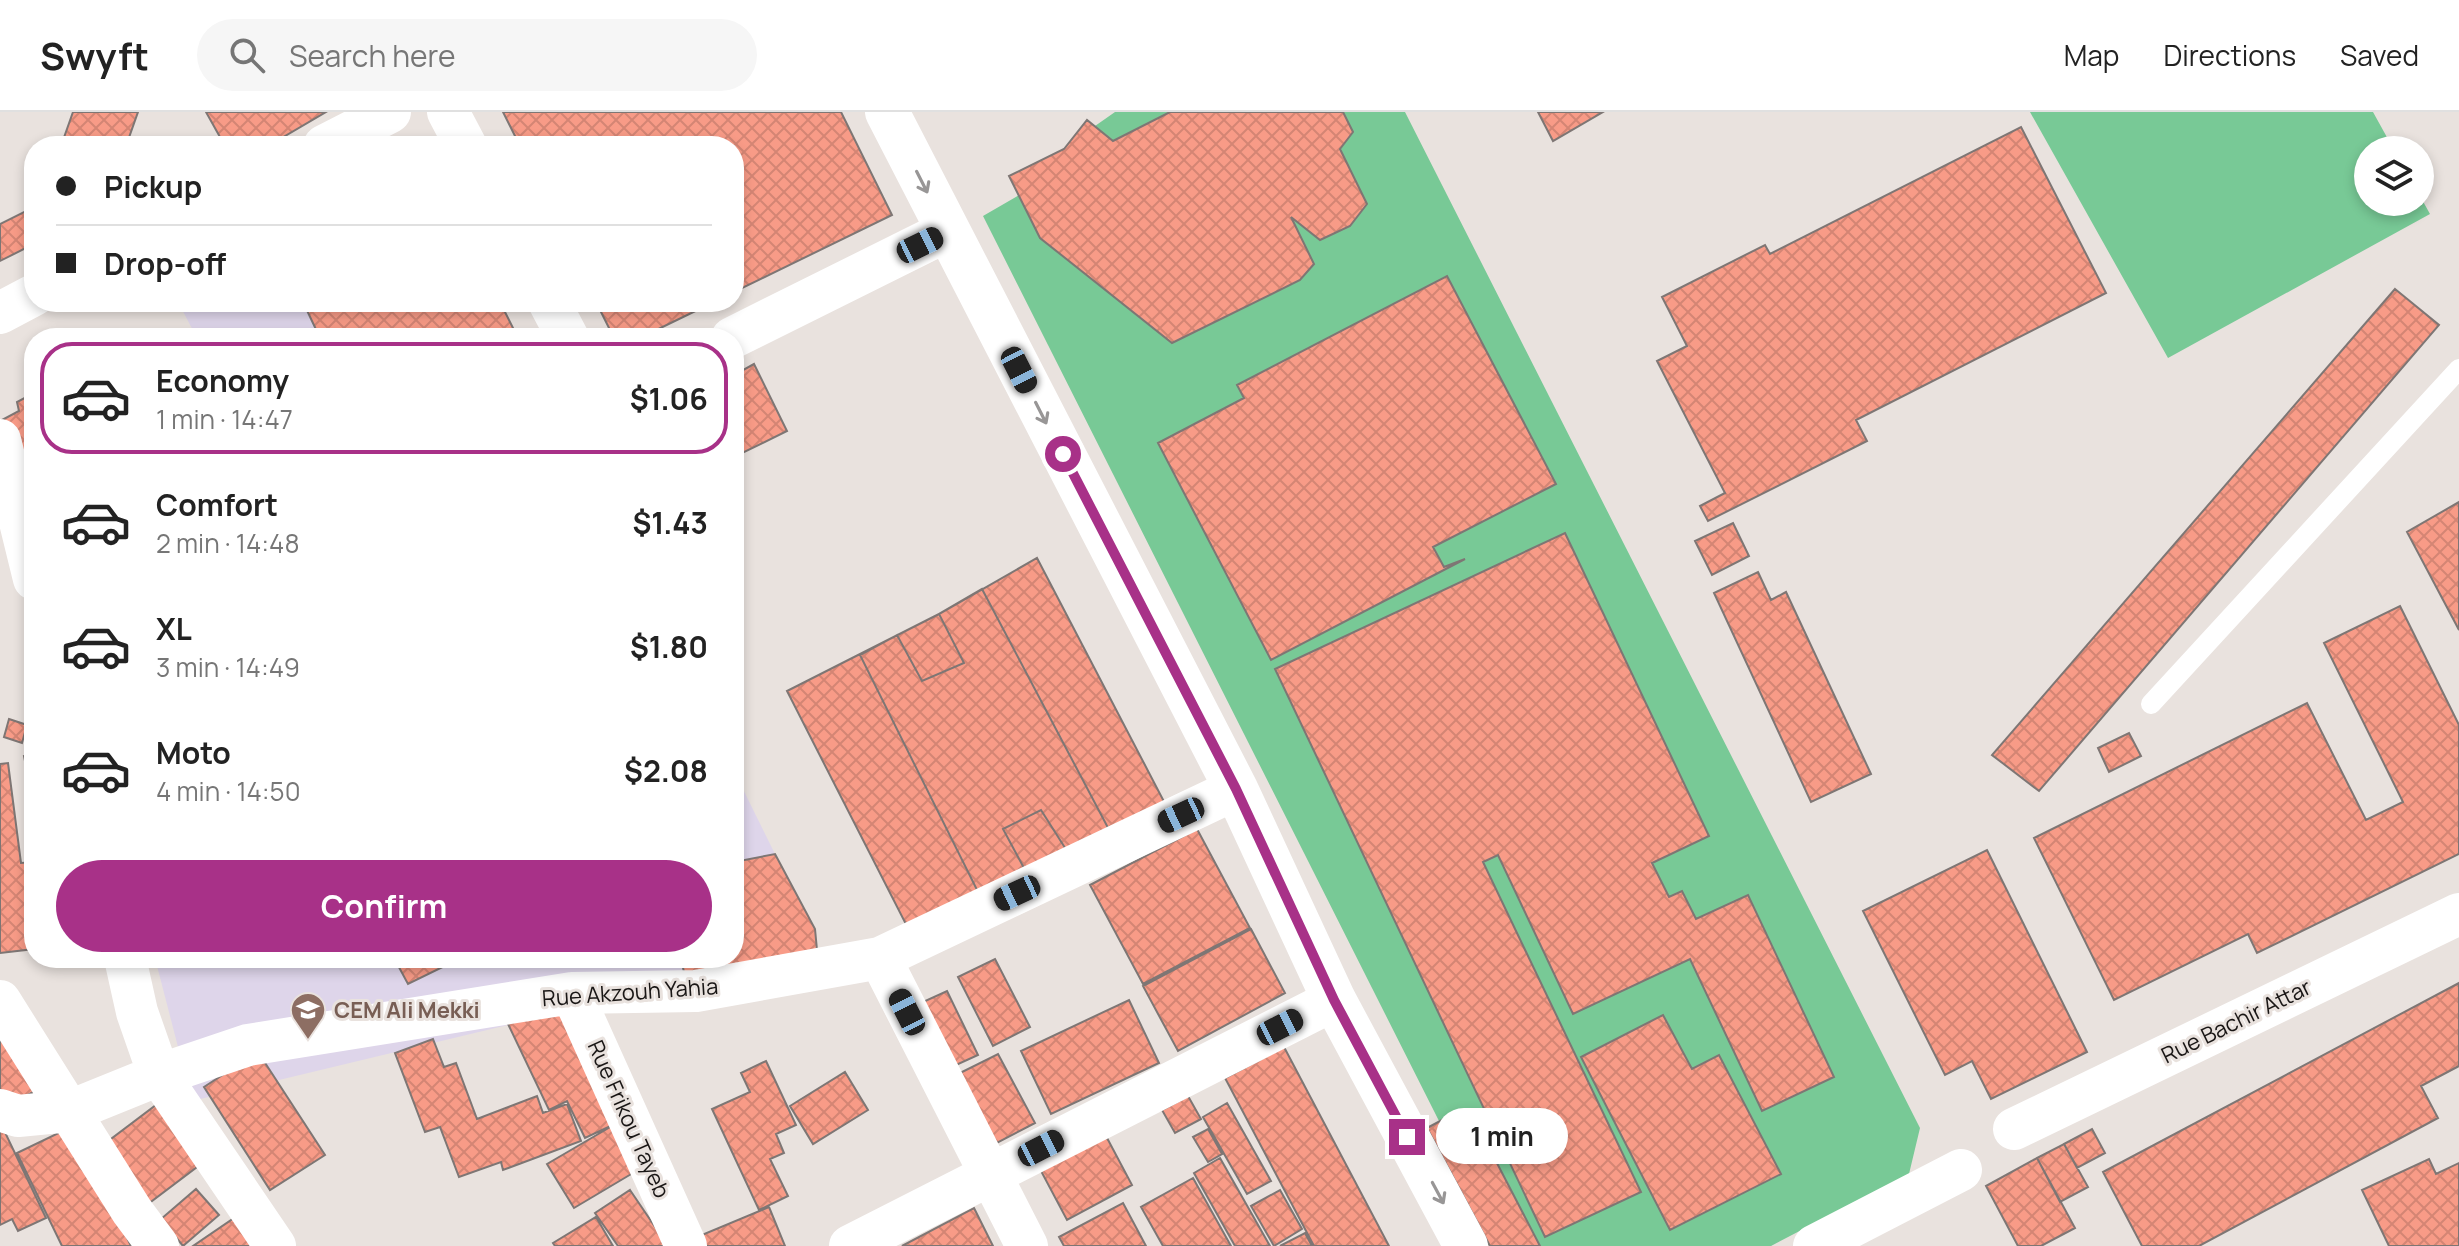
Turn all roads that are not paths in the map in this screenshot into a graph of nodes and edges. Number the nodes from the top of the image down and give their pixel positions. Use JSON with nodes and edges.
{"nodes":[{"id":1,"x":390,"y":112,"type":"edge"},
{"id":2,"x":448,"y":112,"type":"edge"},
{"id":3,"x":887,"y":112,"type":"edge"},
{"id":4,"x":343,"y":136,"type":"edge"},
{"id":5,"x":461,"y":136,"type":"edge"},
{"id":6,"x":947,"y":231,"type":"junction"},
{"id":7,"x":24,"y":300,"type":"edge"},
{"id":8,"x":0,"y":313,"type":"edge"},
{"id":9,"x":744,"y":332,"type":"edge"},
{"id":10,"x":2459,"y":369,"type":"edge"},
{"id":11,"x":0,"y":440,"type":"edge"},
{"id":12,"x":24,"y":538,"type":"edge"},
{"id":13,"x":2151,"y":704,"type":"dead end"},
{"id":14,"x":1236,"y":789,"type":"junction"},
{"id":15,"x":2459,"y":914,"type":"edge"},
{"id":16,"x":880,"y":958,"type":"junction"},
{"id":17,"x":127,"y":968,"type":"edge"},
{"id":18,"x":572,"y":993,"type":"junction"},
{"id":19,"x":1334,"y":1000,"type":"junction"},
{"id":20,"x":0,"y":1001,"type":"edge"},
{"id":21,"x":159,"y":1075,"type":"junction"},
{"id":22,"x":0,"y":1110,"type":"edge"},
{"id":23,"x":70,"y":1111,"type":"junction"},
{"id":24,"x":2014,"y":1129,"type":"dead end"},
{"id":25,"x":1961,"y":1170,"type":"dead end"},
{"id":26,"x":988,"y":1175,"type":"junction"},
{"id":27,"x":158,"y":1246,"type":"edge"},
{"id":28,"x":275,"y":1246,"type":"edge"},
{"id":29,"x":686,"y":1246,"type":"edge"},
{"id":30,"x":850,"y":1246,"type":"edge"},
{"id":31,"x":1027,"y":1246,"type":"edge"},
{"id":32,"x":1466,"y":1246,"type":"edge"},
{"id":33,"x":1814,"y":1246,"type":"edge"}],
"edges":[{"from":1,"to":4,"type":"street"},
{"from":2,"to":5,"type":"street"},
{"from":3,"to":6,"type":"main road","one_way":true},
{"from":6,"to":9,"type":"street"},
{"from":6,"to":14,"type":"main road","one_way":true},
{"from":7,"to":8,"type":"street"},
{"from":10,"to":13,"type":"lane"},
{"from":11,"to":12,"type":"street"},
{"from":14,"to":16,"type":"street","name":"Rue Akzouh Yahia"},
{"from":14,"to":19,"type":"main road"},
{"from":15,"to":24,"type":"street","name":"Rue Bachir Attar"},
{"from":16,"to":18,"type":"street","name":"Rue Akzouh Yahia"},
{"from":16,"to":26,"type":"street"},
{"from":17,"to":21,"type":"street"},
{"from":18,"to":21,"type":"street","name":"Rue Akzouh Yahia"},
{"from":18,"to":29,"type":"street","name":"Rue Frikou Tayeb"},
{"from":19,"to":26,"type":"street"},
{"from":19,"to":32,"type":"main road","one_way":true},
{"from":20,"to":23,"type":"street"},
{"from":21,"to":23,"type":"street","name":"Rue Akzouh Yahia"},
{"from":21,"to":28,"type":"street"},
{"from":22,"to":23,"type":"street","name":"Rue Akzouh Yahia"},
{"from":23,"to":27,"type":"street"},
{"from":25,"to":33,"type":"street"},
{"from":26,"to":30,"type":"street"},
{"from":26,"to":31,"type":"street"}]}
